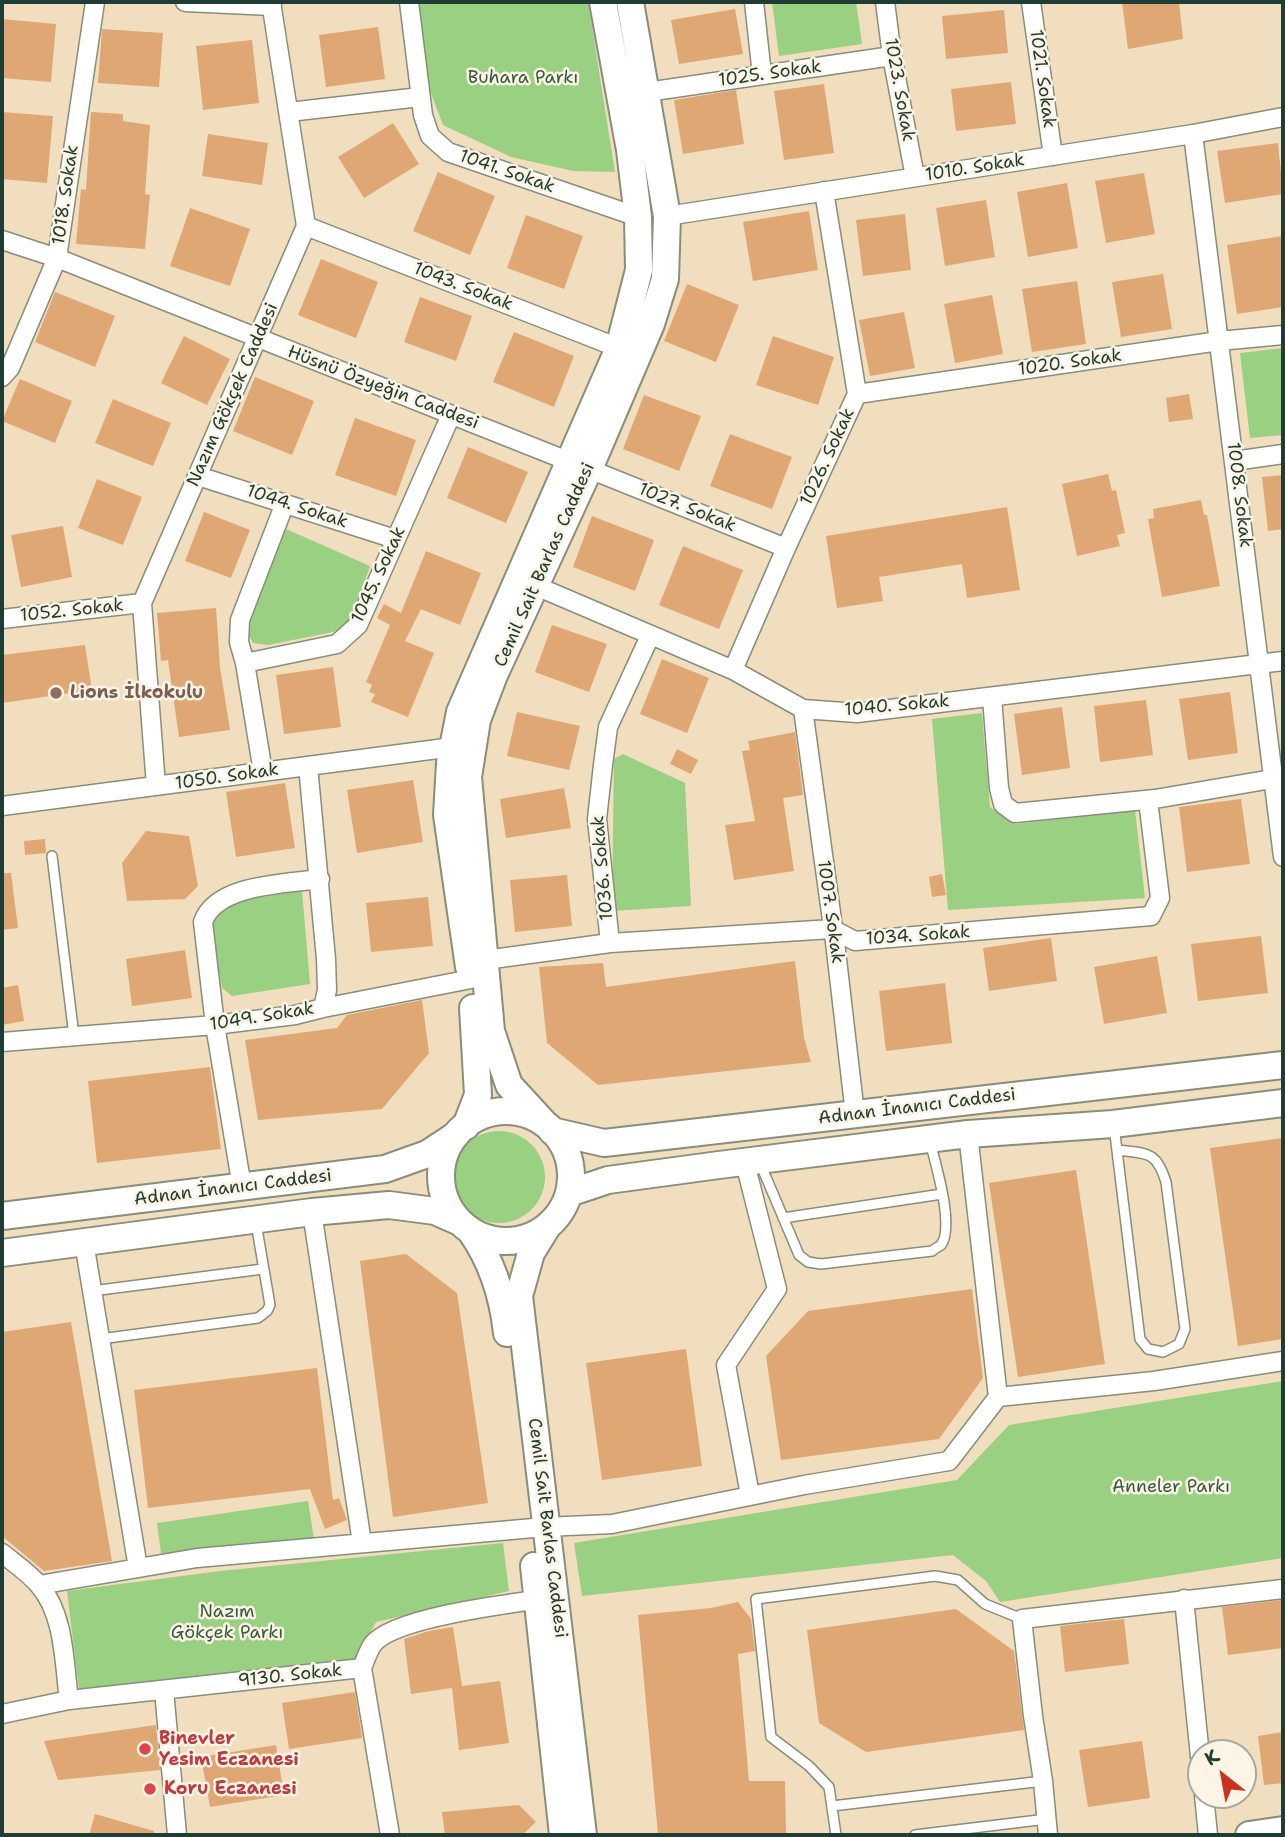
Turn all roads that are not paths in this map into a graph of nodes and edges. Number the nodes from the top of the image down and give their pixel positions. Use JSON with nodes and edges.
{"nodes":[{"id":1,"x":95,"y":2,"type":"edge"},
{"id":2,"x":185,"y":2,"type":"edge"},
{"id":3,"x":410,"y":2,"type":"edge"},
{"id":4,"x":603,"y":2,"type":"edge"},
{"id":5,"x":630,"y":2,"type":"edge"},
{"id":6,"x":754,"y":2,"type":"edge"},
{"id":7,"x":885,"y":2,"type":"edge"},
{"id":8,"x":1031,"y":2,"type":"edge"},
{"id":9,"x":271,"y":4,"type":"edge"},
{"id":10,"x":892,"y":56,"type":"junction"},
{"id":11,"x":762,"y":75,"type":"junction"},
{"id":12,"x":647,"y":92,"type":"junction"},
{"id":13,"x":419,"y":97,"type":"junction"},
{"id":14,"x":289,"y":112,"type":"junction"},
{"id":15,"x":1283,"y":117,"type":"edge"},
{"id":16,"x":1193,"y":134,"type":"junction"},
{"id":17,"x":1053,"y":156,"type":"junction"},
{"id":18,"x":915,"y":177,"type":"junction"},
{"id":19,"x":824,"y":191,"type":"junction"},
{"id":20,"x":667,"y":216,"type":"junction"},
{"id":21,"x":638,"y":217,"type":"junction"},
{"id":22,"x":306,"y":226,"type":"junction"},
{"id":23,"x":2,"y":240,"type":"edge"},
{"id":24,"x":57,"y":258,"type":"junction"},
{"id":25,"x":1283,"y":335,"type":"edge"},
{"id":26,"x":258,"y":339,"type":"junction"},
{"id":27,"x":1219,"y":341,"type":"junction"},
{"id":28,"x":619,"y":348,"type":"junction"},
{"id":29,"x":2,"y":377,"type":"edge"},
{"id":30,"x":857,"y":394,"type":"junction"},
{"id":31,"x":451,"y":415,"type":"junction"},
{"id":32,"x":1283,"y":454,"type":"edge"},
{"id":33,"x":1234,"y":461,"type":"junction"},
{"id":34,"x":578,"y":465,"type":"junction"},
{"id":35,"x":198,"y":476,"type":"junction"},
{"id":36,"x":285,"y":503,"type":"junction"},
{"id":37,"x":395,"y":539,"type":"junction"},
{"id":38,"x":786,"y":548,"type":"junction"},
{"id":39,"x":536,"y":586,"type":"junction"},
{"id":40,"x":142,"y":603,"type":"junction"},
{"id":41,"x":2,"y":618,"type":"edge"},
{"id":42,"x":650,"y":636,"type":"junction"},
{"id":43,"x":1283,"y":662,"type":"edge"},
{"id":44,"x":246,"y":663,"type":"junction"},
{"id":45,"x":1260,"y":664,"type":"junction"},
{"id":46,"x":733,"y":670,"type":"junction"},
{"id":47,"x":992,"y":696,"type":"junction"},
{"id":48,"x":803,"y":709,"type":"junction"},
{"id":49,"x":453,"y":747,"type":"junction"},
{"id":50,"x":308,"y":766,"type":"junction"},
{"id":51,"x":263,"y":772,"type":"junction"},
{"id":52,"x":1272,"y":779,"type":"junction"},
{"id":53,"x":156,"y":786,"type":"junction"},
{"id":54,"x":1147,"y":800,"type":"junction"},
{"id":55,"x":2,"y":806,"type":"edge"},
{"id":56,"x":52,"y":856,"type":"dead end"},
{"id":57,"x":1283,"y":857,"type":"edge"},
{"id":58,"x":320,"y":879,"type":"junction"},
{"id":59,"x":832,"y":929,"type":"junction"},
{"id":60,"x":610,"y":943,"type":"junction"},
{"id":61,"x":478,"y":970,"type":"junction"},
{"id":62,"x":323,"y":1008,"type":"junction"},
{"id":63,"x":215,"y":1025,"type":"junction"},
{"id":64,"x":74,"y":1036,"type":"junction"},
{"id":65,"x":2,"y":1042,"type":"edge"},
{"id":66,"x":1283,"y":1065,"type":"edge"},
{"id":67,"x":1283,"y":1103,"type":"edge"},
{"id":68,"x":855,"y":1114,"type":"junction"},
{"id":69,"x":1113,"y":1124,"type":"junction"},
{"id":70,"x":548,"y":1127,"type":"junction"},
{"id":71,"x":461,"y":1130,"type":"junction"},
{"id":72,"x":968,"y":1134,"type":"junction"},
{"id":73,"x":930,"y":1139,"type":"junction"},
{"id":74,"x":1116,"y":1150,"type":"junction"},
{"id":75,"x":752,"y":1162,"type":"junction"},
{"id":76,"x":242,"y":1187,"type":"junction"},
{"id":77,"x":569,"y":1193,"type":"junction"},
{"id":78,"x":942,"y":1194,"type":"junction"},
{"id":79,"x":312,"y":1212,"type":"junction"},
{"id":80,"x":2,"y":1216,"type":"edge"},
{"id":81,"x":783,"y":1218,"type":"junction"},
{"id":82,"x":255,"y":1220,"type":"junction"},
{"id":83,"x":465,"y":1226,"type":"junction"},
{"id":84,"x":547,"y":1227,"type":"junction"},
{"id":85,"x":84,"y":1242,"type":"junction"},
{"id":86,"x":2,"y":1253,"type":"edge"},
{"id":87,"x":264,"y":1269,"type":"junction"},
{"id":88,"x":92,"y":1291,"type":"junction"},
{"id":89,"x":100,"y":1339,"type":"junction"},
{"id":90,"x":1283,"y":1361,"type":"edge"},
{"id":91,"x":998,"y":1397,"type":"junction"},
{"id":92,"x":750,"y":1496,"type":"junction"},
{"id":93,"x":538,"y":1527,"type":"junction"},
{"id":94,"x":362,"y":1543,"type":"junction"},
{"id":95,"x":2,"y":1553,"type":"edge"},
{"id":96,"x":138,"y":1568,"type":"junction"},
{"id":97,"x":39,"y":1585,"type":"junction"},
{"id":98,"x":1283,"y":1589,"type":"edge"},
{"id":99,"x":547,"y":1598,"type":"junction"},
{"id":100,"x":1184,"y":1599,"type":"junction"},
{"id":101,"x":1022,"y":1619,"type":"junction"},
{"id":102,"x":362,"y":1668,"type":"junction"},
{"id":103,"x":164,"y":1690,"type":"junction"},
{"id":104,"x":69,"y":1700,"type":"junction"},
{"id":105,"x":2,"y":1714,"type":"edge"},
{"id":106,"x":1198,"y":1739,"type":"edge"},
{"id":107,"x":1043,"y":1781,"type":"junction"},
{"id":108,"x":832,"y":1805,"type":"junction"},
{"id":109,"x":1205,"y":1809,"type":"edge"},
{"id":110,"x":1047,"y":1827,"type":"edge"},
{"id":111,"x":1283,"y":1830,"type":"edge"},
{"id":112,"x":580,"y":1832,"type":"edge"},
{"id":113,"x":177,"y":1835,"type":"edge"},
{"id":114,"x":390,"y":1835,"type":"edge"},
{"id":115,"x":836,"y":1835,"type":"edge"},
{"id":116,"x":915,"y":1835,"type":"edge"},
{"id":117,"x":1208,"y":1835,"type":"edge"},
{"id":118,"x":1249,"y":1835,"type":"edge"}],
"edges":[{"from":1,"to":24,"type":"street","name":"1018. Sokak"},
{"from":2,"to":9,"type":"street"},
{"from":3,"to":13,"type":"street","name":"1041. Sokak"},
{"from":4,"to":21,"type":"street","name":"Cemil Sait Barlas Caddesi"},
{"from":5,"to":12,"type":"street","name":"Cemil Sait Barlas Caddesi"},
{"from":6,"to":11,"type":"street"},
{"from":7,"to":10,"type":"street","name":"1023. Sokak"},
{"from":8,"to":17,"type":"street","name":"1021. Sokak"},
{"from":9,"to":14,"type":"street"},
{"from":10,"to":11,"type":"street","name":"1025. Sokak"},
{"from":10,"to":18,"type":"street","name":"1023. Sokak"},
{"from":11,"to":12,"type":"street","name":"1025. Sokak"},
{"from":12,"to":20,"type":"street","name":"Cemil Sait Barlas Caddesi"},
{"from":13,"to":14,"type":"street"},
{"from":13,"to":21,"type":"street","name":"1041. Sokak"},
{"from":14,"to":22,"type":"street"},
{"from":15,"to":16,"type":"street","name":"1010. Sokak"},
{"from":16,"to":17,"type":"street","name":"1010. Sokak"},
{"from":16,"to":27,"type":"street","name":"1008. Sokak"},
{"from":17,"to":18,"type":"street","name":"1010. Sokak"},
{"from":18,"to":19,"type":"street","name":"1010. Sokak"},
{"from":19,"to":20,"type":"street","name":"1010. Sokak"},
{"from":19,"to":30,"type":"street","name":"1026. Sokak"},
{"from":20,"to":34,"type":"street","name":"Cemil Sait Barlas Caddesi"},
{"from":21,"to":28,"type":"street","name":"Cemil Sait Barlas Caddesi"},
{"from":22,"to":26,"type":"street","name":"Nazım Gökçek Caddesi"},
{"from":22,"to":28,"type":"street","name":"1043. Sokak"},
{"from":23,"to":24,"type":"street","name":"Hüsnü Özyeğin Caddesi"},
{"from":24,"to":26,"type":"street","name":"Hüsnü Özyeğin Caddesi"},
{"from":24,"to":29,"type":"street","name":"1018. Sokak"},
{"from":25,"to":27,"type":"street","name":"1020. Sokak"},
{"from":26,"to":31,"type":"street","name":"Hüsnü Özyeğin Caddesi"},
{"from":26,"to":35,"type":"street","name":"Nazım Gökçek Caddesi"},
{"from":27,"to":30,"type":"street","name":"1020. Sokak"},
{"from":27,"to":33,"type":"street","name":"1008. Sokak"},
{"from":28,"to":34,"type":"street","name":"Cemil Sait Barlas Caddesi"},
{"from":30,"to":38,"type":"street","name":"1026. Sokak"},
{"from":31,"to":34,"type":"street","name":"Hüsnü Özyeğin Caddesi"},
{"from":31,"to":37,"type":"street","name":"1045. Sokak"},
{"from":32,"to":33,"type":"street"},
{"from":33,"to":45,"type":"street","name":"1008. Sokak"},
{"from":34,"to":38,"type":"street","name":"1027. Sokak"},
{"from":34,"to":39,"type":"street","name":"Cemil Sait Barlas Caddesi"},
{"from":34,"to":49,"type":"street","name":"Cemil Sait Barlas Caddesi"},
{"from":35,"to":36,"type":"street","name":"1044. Sokak"},
{"from":35,"to":40,"type":"street","name":"Nazım Gökçek Caddesi"},
{"from":36,"to":37,"type":"street","name":"1044. Sokak"},
{"from":36,"to":44,"type":"street"},
{"from":37,"to":44,"type":"street","name":"1045. Sokak"},
{"from":38,"to":46,"type":"street","name":"1026. Sokak"},
{"from":39,"to":42,"type":"street","name":"1040. Sokak"},
{"from":39,"to":61,"type":"street","name":"Cemil Sait Barlas Caddesi"},
{"from":40,"to":41,"type":"street","name":"1052. Sokak"},
{"from":40,"to":53,"type":"street","name":"Nazım Gökçek Caddesi"},
{"from":42,"to":46,"type":"street","name":"1040. Sokak"},
{"from":42,"to":60,"type":"street","name":"1036. Sokak"},
{"from":43,"to":45,"type":"street","name":"1040. Sokak"},
{"from":44,"to":51,"type":"street"},
{"from":45,"to":47,"type":"street","name":"1040. Sokak"},
{"from":45,"to":52,"type":"street","name":"1008. Sokak"},
{"from":46,"to":48,"type":"street","name":"1040. Sokak"},
{"from":47,"to":48,"type":"street","name":"1040. Sokak"},
{"from":47,"to":54,"type":"street"},
{"from":48,"to":59,"type":"street","name":"1007. Sokak"},
{"from":49,"to":50,"type":"street","name":"1050. Sokak"},
{"from":49,"to":61,"type":"street","name":"Cemil Sait Barlas Caddesi"},
{"from":50,"to":51,"type":"street","name":"1050. Sokak"},
{"from":50,"to":58,"type":"street","name":"1049. Sokak"},
{"from":51,"to":53,"type":"street","name":"1050. Sokak"},
{"from":52,"to":54,"type":"street"},
{"from":52,"to":57,"type":"street","name":"1008. Sokak"},
{"from":53,"to":55,"type":"street","name":"1050. Sokak"},
{"from":54,"to":59,"type":"street","name":"1034. Sokak"},
{"from":56,"to":64,"type":"lane"},
{"from":58,"to":62,"type":"street","name":"1049. Sokak"},
{"from":58,"to":63,"type":"street"},
{"from":59,"to":60,"type":"street","name":"1034. Sokak"},
{"from":59,"to":68,"type":"street","name":"1007. Sokak"},
{"from":60,"to":61,"type":"street","name":"1034. Sokak"},
{"from":61,"to":62,"type":"street","name":"1034. Sokak"},
{"from":61,"to":70,"type":"street","name":"Cemil Sait Barlas Caddesi"},
{"from":61,"to":71,"type":"street","name":"Cemil Sait Barlas Caddesi"},
{"from":62,"to":63,"type":"street","name":"1049. Sokak"},
{"from":63,"to":64,"type":"street","name":"1049. Sokak"},
{"from":63,"to":76,"type":"street"},
{"from":64,"to":65,"type":"street","name":"1049. Sokak"},
{"from":66,"to":68,"type":"street","name":"Adnan İnanıcı Caddesi"},
{"from":67,"to":69,"type":"street","name":"Adnan İnanıcı Caddesi"},
{"from":68,"to":70,"type":"street","name":"Adnan İnanıcı Caddesi"},
{"from":69,"to":72,"type":"street","name":"Adnan İnanıcı Caddesi"},
{"from":69,"to":74,"type":"lane"},
{"from":70,"to":71,"type":"street"},
{"from":70,"to":77,"type":"street"},
{"from":71,"to":76,"type":"street","name":"Adnan İnanıcı Caddesi"},
{"from":71,"to":83,"type":"street"},
{"from":72,"to":73,"type":"street","name":"Adnan İnanıcı Caddesi"},
{"from":72,"to":91,"type":"street"},
{"from":73,"to":75,"type":"street","name":"Adnan İnanıcı Caddesi"},
{"from":73,"to":78,"type":"lane"},
{"from":74,"to":74,"type":"lane"},
{"from":75,"to":77,"type":"street","name":"Adnan İnanıcı Caddesi"},
{"from":75,"to":81,"type":"lane"},
{"from":75,"to":92,"type":"street"},
{"from":76,"to":80,"type":"street","name":"Adnan İnanıcı Caddesi"},
{"from":77,"to":84,"type":"street"},
{"from":78,"to":81,"type":"lane"},
{"from":78,"to":81,"type":"lane"},
{"from":79,"to":82,"type":"street","name":"Adnan İnanıcı Caddesi"},
{"from":79,"to":83,"type":"street","name":"Adnan İnanıcı Caddesi"},
{"from":79,"to":94,"type":"street"},
{"from":82,"to":85,"type":"street","name":"Adnan İnanıcı Caddesi"},
{"from":82,"to":87,"type":"lane"},
{"from":83,"to":84,"type":"street"},
{"from":83,"to":93,"type":"street","name":"Cemil Sait Barlas Caddesi"},
{"from":84,"to":93,"type":"street","name":"Cemil Sait Barlas Caddesi"},
{"from":85,"to":86,"type":"street","name":"Adnan İnanıcı Caddesi"},
{"from":85,"to":88,"type":"street"},
{"from":87,"to":88,"type":"lane"},
{"from":87,"to":89,"type":"lane"},
{"from":88,"to":89,"type":"street"},
{"from":89,"to":96,"type":"street"},
{"from":90,"to":91,"type":"street"},
{"from":91,"to":92,"type":"street"},
{"from":92,"to":93,"type":"street"},
{"from":93,"to":94,"type":"street"},
{"from":93,"to":99,"type":"street","name":"Cemil Sait Barlas Caddesi"},
{"from":94,"to":96,"type":"street"},
{"from":95,"to":97,"type":"street"},
{"from":96,"to":97,"type":"street"},
{"from":97,"to":104,"type":"street"},
{"from":98,"to":100,"type":"street"},
{"from":99,"to":102,"type":"street","name":"9130. Sokak"},
{"from":99,"to":112,"type":"street","name":"Cemil Sait Barlas Caddesi"},
{"from":100,"to":101,"type":"street"},
{"from":100,"to":106,"type":"street"},
{"from":101,"to":107,"type":"street"},
{"from":101,"to":108,"type":"lane"},
{"from":102,"to":103,"type":"street","name":"9130. Sokak"},
{"from":102,"to":114,"type":"street"},
{"from":103,"to":104,"type":"street","name":"9130. Sokak"},
{"from":103,"to":113,"type":"street"},
{"from":104,"to":105,"type":"street","name":"9130. Sokak"},
{"from":107,"to":108,"type":"lane"},
{"from":107,"to":110,"type":"street"},
{"from":108,"to":115,"type":"lane"},
{"from":109,"to":117,"type":"street"},
{"from":110,"to":116,"type":"lane"},
{"from":111,"to":118,"type":"street"}]}
